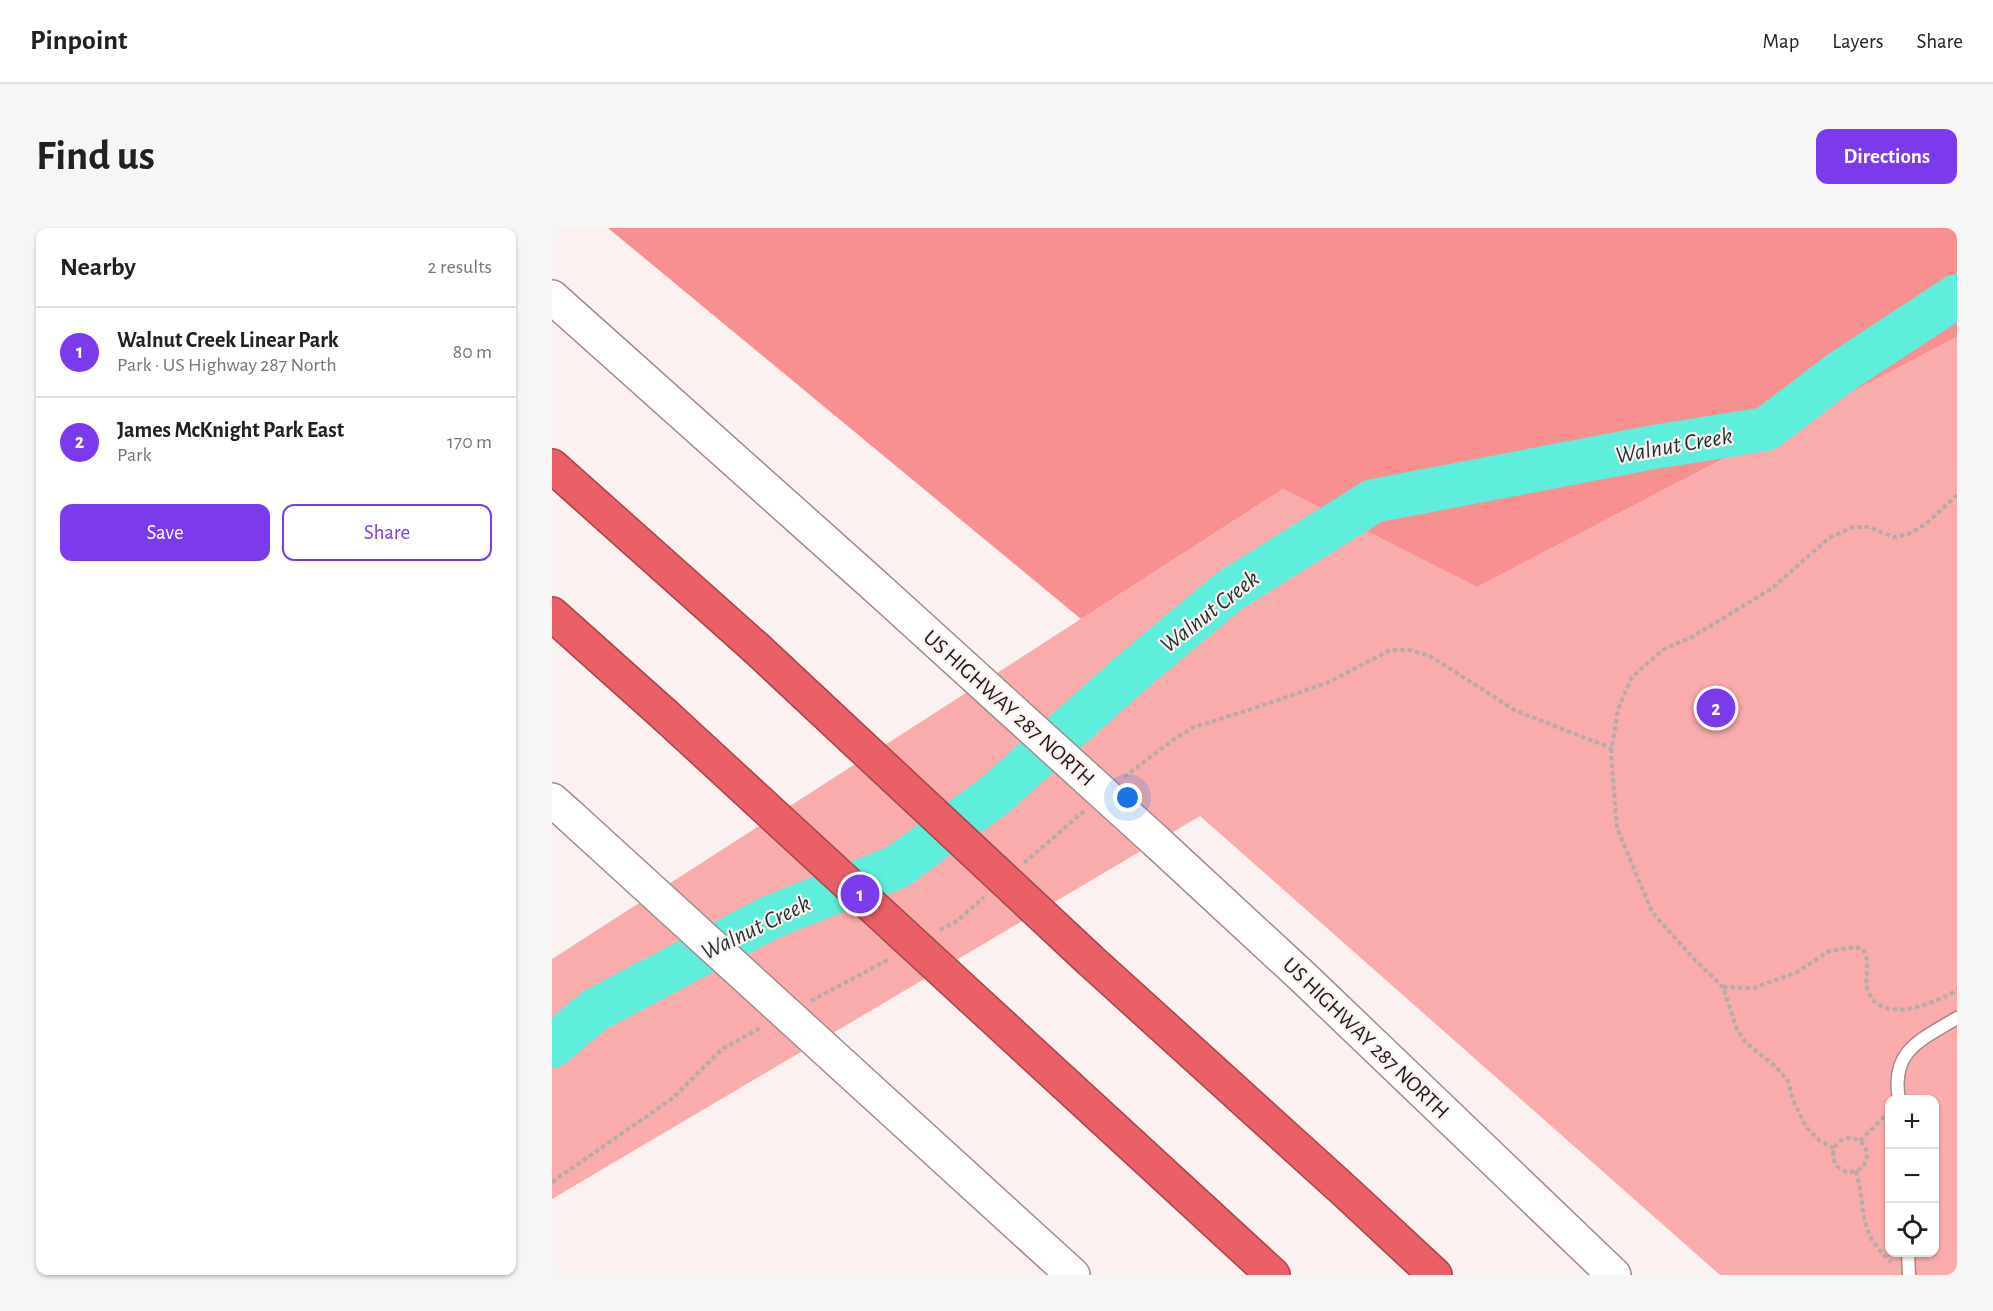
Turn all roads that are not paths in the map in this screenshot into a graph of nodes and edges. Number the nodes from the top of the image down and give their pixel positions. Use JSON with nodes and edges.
{"nodes":[{"id":1,"x":552,"y":297,"type":"edge"},
{"id":2,"x":552,"y":466,"type":"edge"},
{"id":3,"x":552,"y":614,"type":"edge"},
{"id":4,"x":561,"y":808,"type":"edge"},
{"id":5,"x":1957,"y":1018,"type":"edge"},
{"id":6,"x":1899,"y":1095,"type":"edge"},
{"id":7,"x":1908,"y":1257,"type":"edge"},
{"id":8,"x":1073,"y":1275,"type":"edge"},
{"id":9,"x":1274,"y":1275,"type":"edge"},
{"id":10,"x":1435,"y":1275,"type":"edge"},
{"id":11,"x":1614,"y":1275,"type":"edge"},
{"id":12,"x":1909,"y":1275,"type":"edge"}],
"edges":[{"from":1,"to":11,"type":"main road","name":"US HIGHWAY 287 NORTH","bridge":true},
{"from":2,"to":10,"type":"highway","bridge":true},
{"from":3,"to":9,"type":"highway","bridge":true},
{"from":4,"to":8,"type":"main road","bridge":true},
{"from":5,"to":6,"type":"lane"},
{"from":7,"to":12,"type":"lane"}]}
